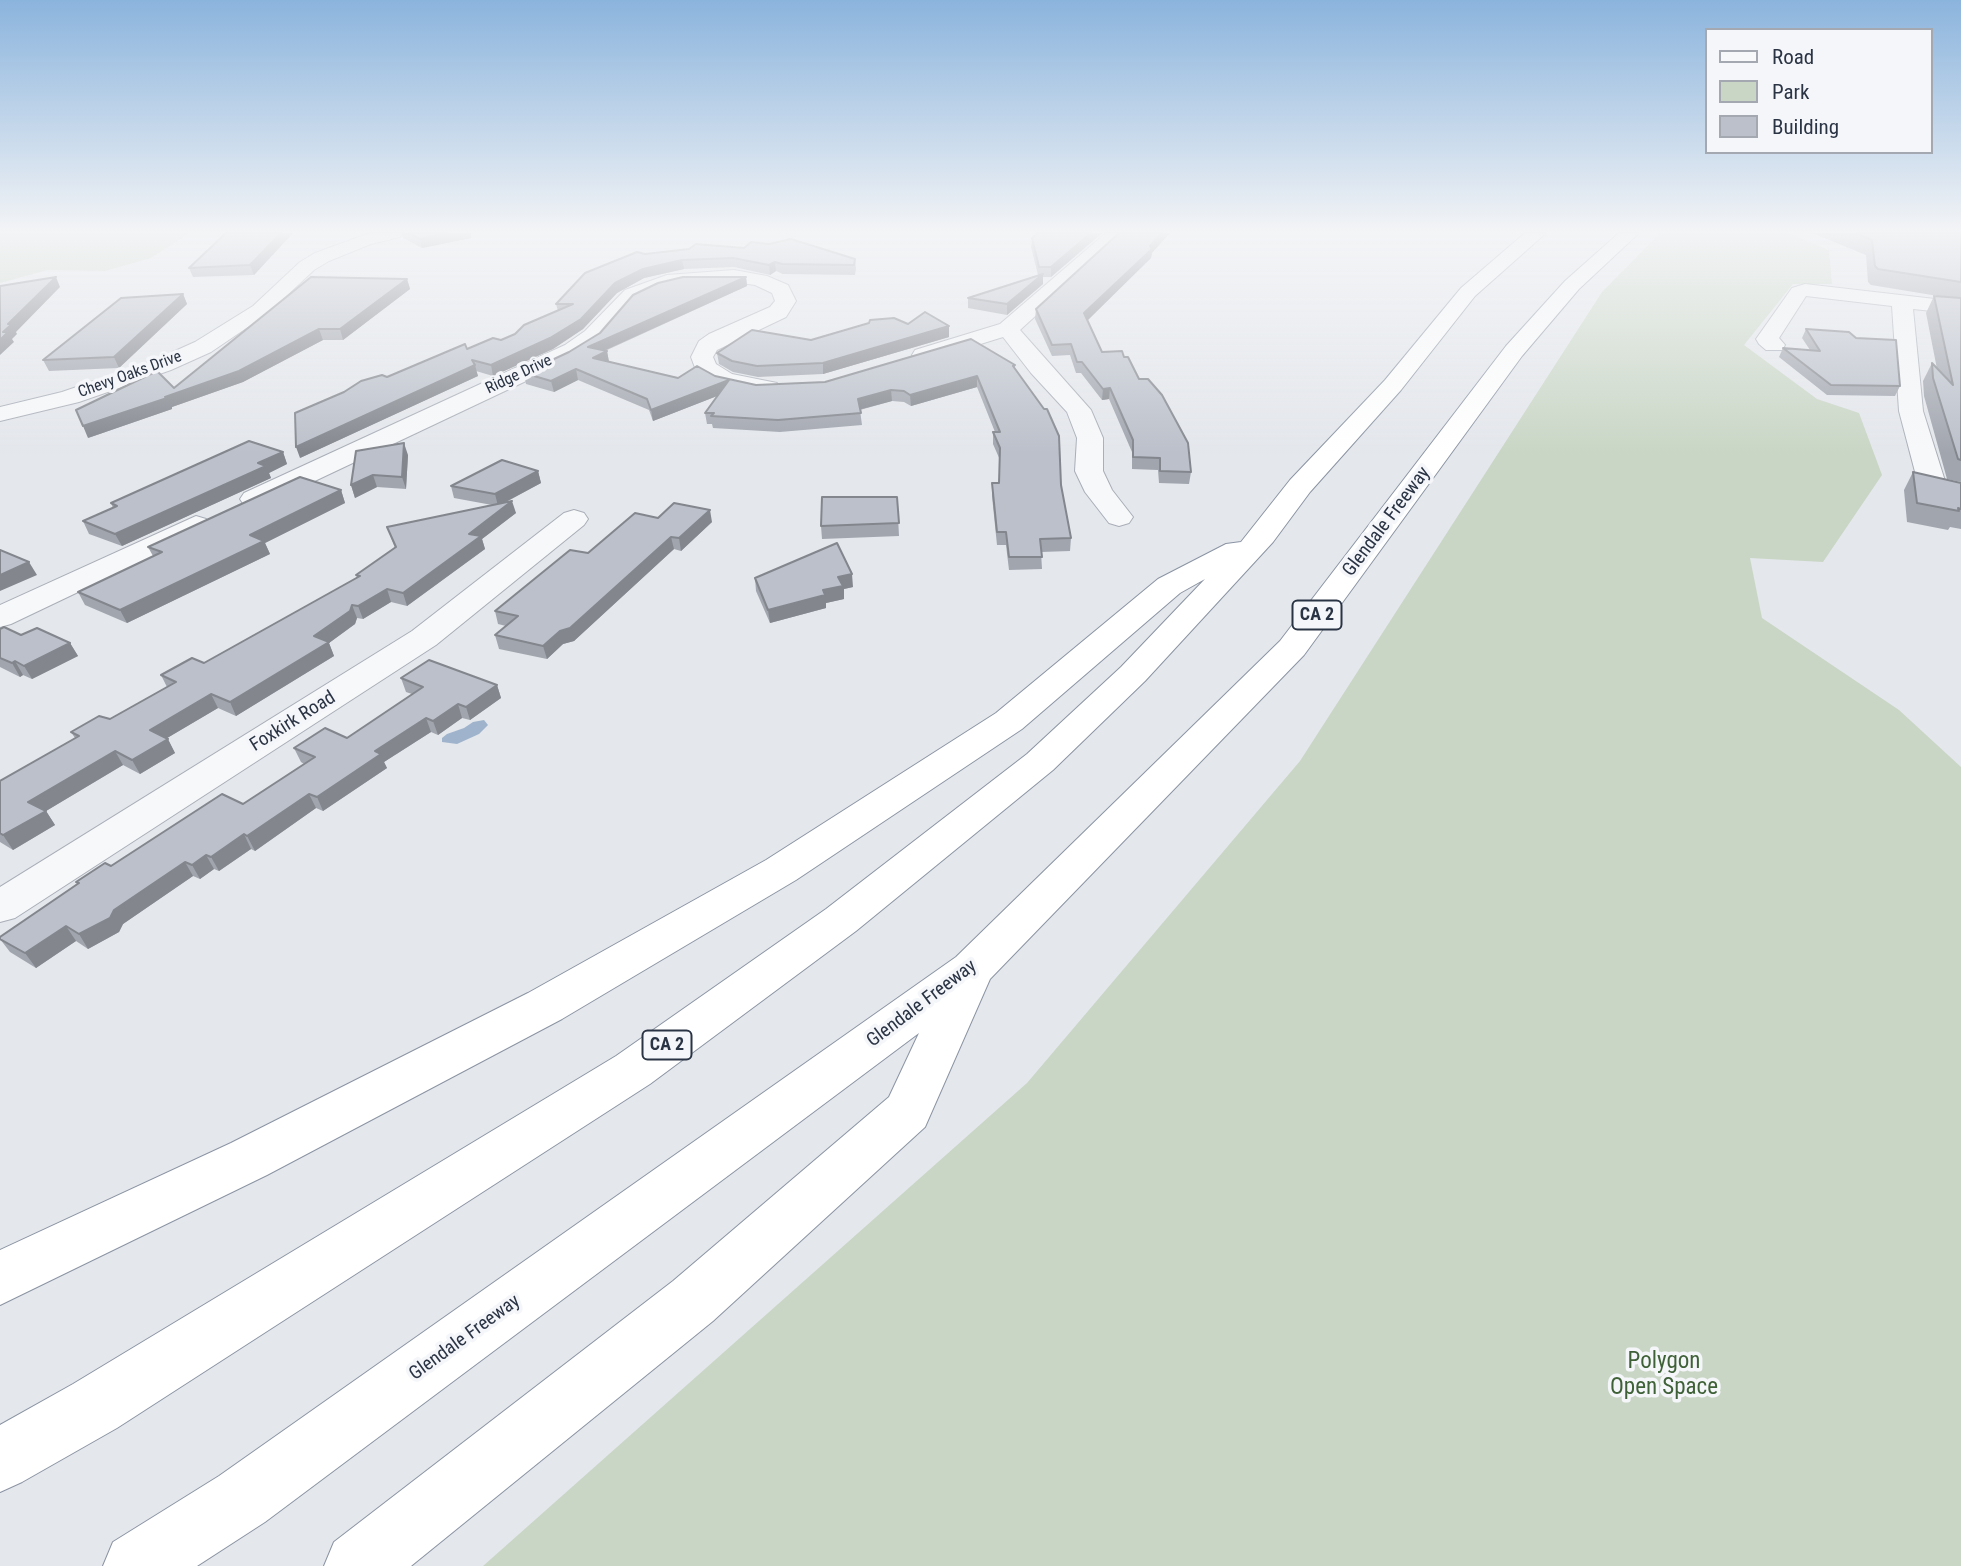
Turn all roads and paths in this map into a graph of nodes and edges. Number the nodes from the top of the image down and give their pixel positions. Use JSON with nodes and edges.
{"nodes":[{"id":1,"x":264,"y":306,"type":"edge"},
{"id":2,"x":621,"y":306,"type":"edge"},
{"id":3,"x":783,"y":306,"type":"edge"},
{"id":4,"x":1034,"y":306,"type":"edge"},
{"id":5,"x":1457,"y":306,"type":"edge"},
{"id":6,"x":1553,"y":306,"type":"edge"},
{"id":7,"x":1790,"y":306,"type":"edge"},
{"id":8,"x":1893,"y":306,"type":"edge"},
{"id":9,"x":1903,"y":308,"type":"junction"},
{"id":10,"x":1961,"y":308,"type":"edge"},
{"id":11,"x":1961,"y":323,"type":"edge"},
{"id":12,"x":1008,"y":329,"type":"junction"},
{"id":13,"x":1774,"y":345,"type":"dead end"},
{"id":14,"x":900,"y":362,"type":"edge"},
{"id":15,"x":791,"y":388,"type":"edge"},
{"id":16,"x":0,"y":414,"type":"edge"},
{"id":17,"x":1961,"y":493,"type":"edge"},
{"id":18,"x":1119,"y":516,"type":"dead end"},
{"id":19,"x":574,"y":519,"type":"dead end"},
{"id":20,"x":1263,"y":536,"type":"junction"},
{"id":21,"x":0,"y":617,"type":"edge"},
{"id":22,"x":0,"y":907,"type":"edge"},
{"id":23,"x":972,"y":969,"type":"junction"},
{"id":24,"x":0,"y":1278,"type":"edge"},
{"id":25,"x":0,"y":1460,"type":"edge"},
{"id":26,"x":137,"y":1566,"type":"edge"},
{"id":27,"x":358,"y":1566,"type":"edge"}],
"edges":[{"from":1,"to":16,"type":"street","name":"Chevy Oaks Drive"},
{"from":2,"to":21,"type":"street","name":"Ridge Drive"},
{"from":3,"to":15,"type":"street","name":"Ridge Drive"},
{"from":4,"to":12,"type":"street"},
{"from":5,"to":20,"type":"highway","number":"CA 2"},
{"from":6,"to":23,"type":"highway","name":"Glendale Freeway","number":"CA 2"},
{"from":7,"to":13,"type":"street"},
{"from":8,"to":9,"type":"street"},
{"from":9,"to":10,"type":"street"},
{"from":9,"to":11,"type":"street"},
{"from":9,"to":17,"type":"street"},
{"from":12,"to":14,"type":"street"},
{"from":12,"to":18,"type":"street"},
{"from":19,"to":22,"type":"street","name":"Foxkirk Road"},
{"from":20,"to":24,"type":"highway"},
{"from":20,"to":25,"type":"highway","number":"CA 2"},
{"from":23,"to":26,"type":"highway","name":"Glendale Freeway","number":"CA 2"},
{"from":23,"to":27,"type":"highway"}]}
